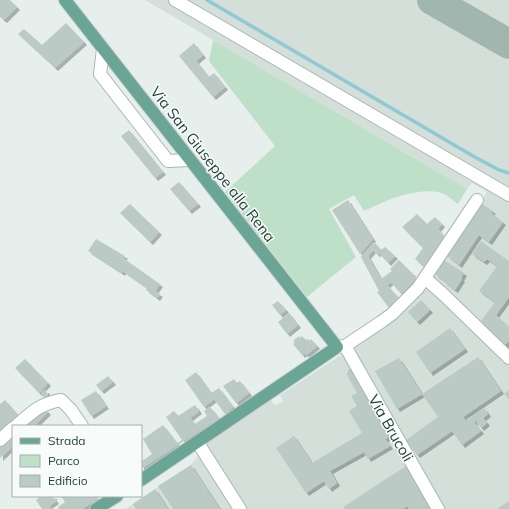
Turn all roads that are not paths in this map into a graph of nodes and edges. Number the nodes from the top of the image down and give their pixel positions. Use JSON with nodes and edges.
{"nodes":[{"id":1,"x":65,"y":0,"type":"edge"},
{"id":2,"x":174,"y":0,"type":"edge"},
{"id":3,"x":103,"y":49,"type":"junction"},
{"id":4,"x":190,"y":160,"type":"junction"},
{"id":5,"x":509,"y":195,"type":"edge"},
{"id":6,"x":477,"y":200,"type":"dead end"},
{"id":7,"x":425,"y":278,"type":"junction"},
{"id":8,"x":341,"y":347,"type":"junction"},
{"id":9,"x":509,"y":358,"type":"edge"},
{"id":10,"x":17,"y":425,"type":"edge"},
{"id":11,"x":81,"y":425,"type":"edge"},
{"id":12,"x":12,"y":429,"type":"edge"},
{"id":13,"x":0,"y":440,"type":"edge"},
{"id":14,"x":198,"y":442,"type":"junction"},
{"id":15,"x":142,"y":479,"type":"edge"},
{"id":16,"x":115,"y":497,"type":"edge"},
{"id":17,"x":96,"y":509,"type":"edge"},
{"id":18,"x":240,"y":509,"type":"edge"},
{"id":19,"x":438,"y":509,"type":"edge"}],
"edges":[{"from":1,"to":3,"type":"main road","name":"Via San Giuseppe alla Rena"},
{"from":2,"to":5,"type":"street"},
{"from":3,"to":4,"type":"main road","name":"Via San Giuseppe alla Rena"},
{"from":3,"to":4,"type":"street"},
{"from":4,"to":8,"type":"main road","name":"Via San Giuseppe alla Rena"},
{"from":6,"to":7,"type":"street"},
{"from":7,"to":8,"type":"street"},
{"from":7,"to":9,"type":"street"},
{"from":8,"to":14,"type":"main road"},
{"from":8,"to":19,"type":"street","name":"Via Brucoli"},
{"from":10,"to":11,"type":"street"},
{"from":12,"to":13,"type":"street"},
{"from":14,"to":15,"type":"main road"},
{"from":14,"to":18,"type":"street"},
{"from":16,"to":17,"type":"main road"}]}
